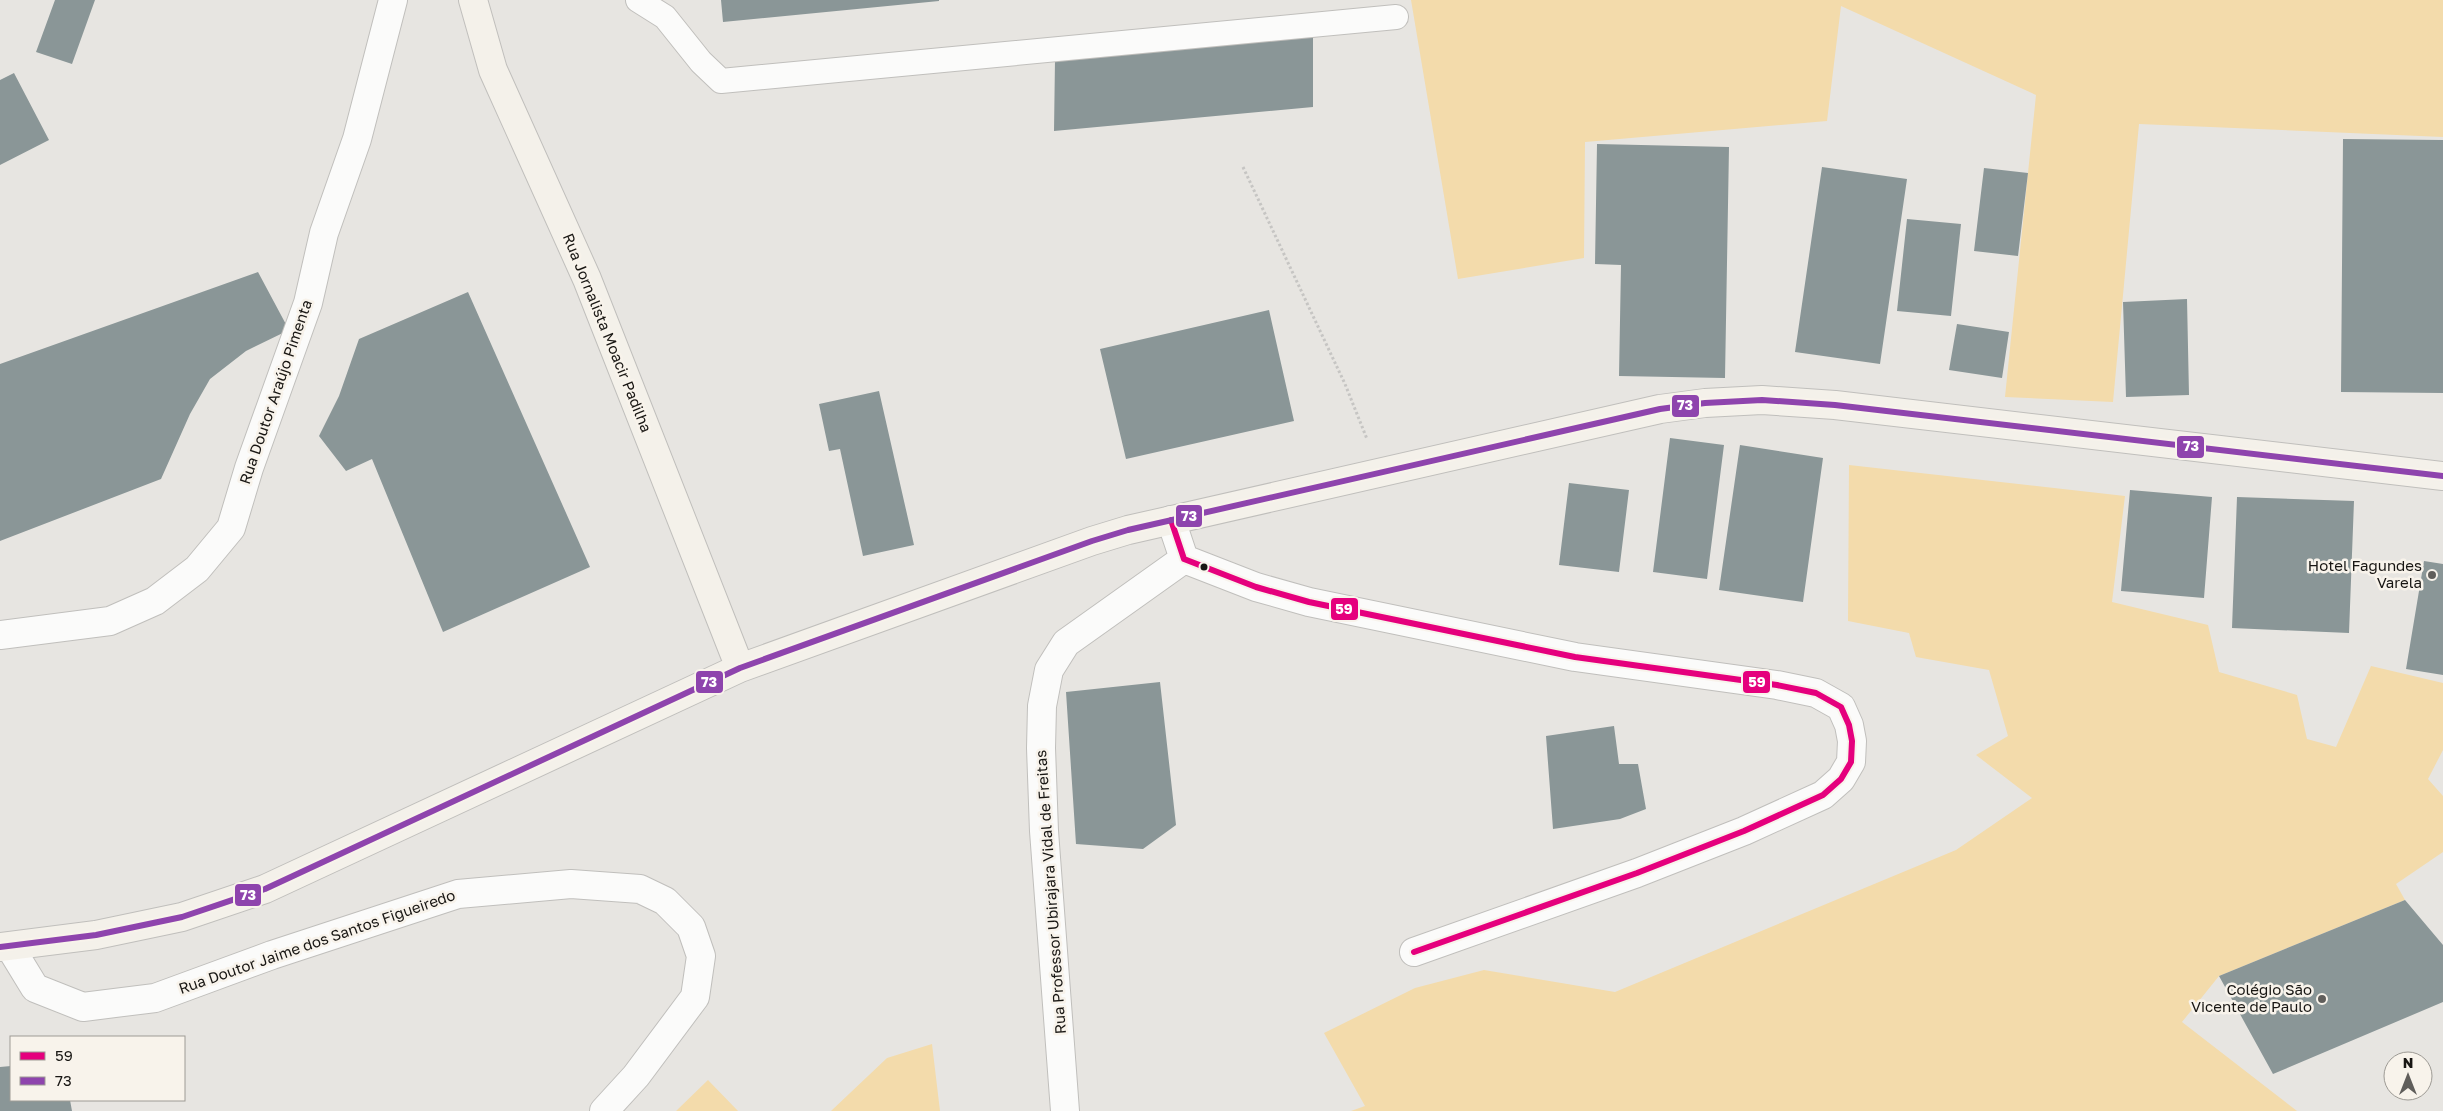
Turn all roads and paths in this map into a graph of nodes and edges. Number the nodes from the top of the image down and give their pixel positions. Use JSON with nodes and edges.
{"nodes":[{"id":1,"x":393,"y":0,"type":"edge"},
{"id":2,"x":473,"y":0,"type":"edge"},
{"id":3,"x":638,"y":0,"type":"edge"},
{"id":4,"x":1396,"y":17,"type":"dead end"},
{"id":5,"x":1243,"y":167,"type":"dead end"},
{"id":6,"x":1374,"y":474,"type":"junction"},
{"id":7,"x":2443,"y":476,"type":"edge"},
{"id":8,"x":1171,"y":520,"type":"junction"},
{"id":9,"x":1184,"y":559,"type":"junction"},
{"id":10,"x":0,"y":635,"type":"edge"},
{"id":11,"x":740,"y":668,"type":"junction"},
{"id":12,"x":5,"y":947,"type":"edge"},
{"id":13,"x":1414,"y":952,"type":"dead end"},
{"id":14,"x":604,"y":1111,"type":"edge"},
{"id":15,"x":1065,"y":1111,"type":"edge"}],
"edges":[{"from":1,"to":10,"type":"street","name":"Rua Doutor Araújo Pimenta"},
{"from":2,"to":11,"type":"main road","name":"Rua Jornalista Moacir Padilha"},
{"from":3,"to":4,"type":"lane"},
{"from":5,"to":6,"type":"path"},
{"from":6,"to":7,"type":"main road"},
{"from":6,"to":8,"type":"main road"},
{"from":8,"to":9,"type":"street"},
{"from":8,"to":11,"type":"main road"},
{"from":9,"to":13,"type":"street"},
{"from":9,"to":15,"type":"street","name":"Rua Professor Ubirajara Vidal de Freitas"},
{"from":11,"to":12,"type":"main road"},
{"from":12,"to":14,"type":"street","name":"Rua Doutor Jaime dos Santos Figueiredo"}]}
